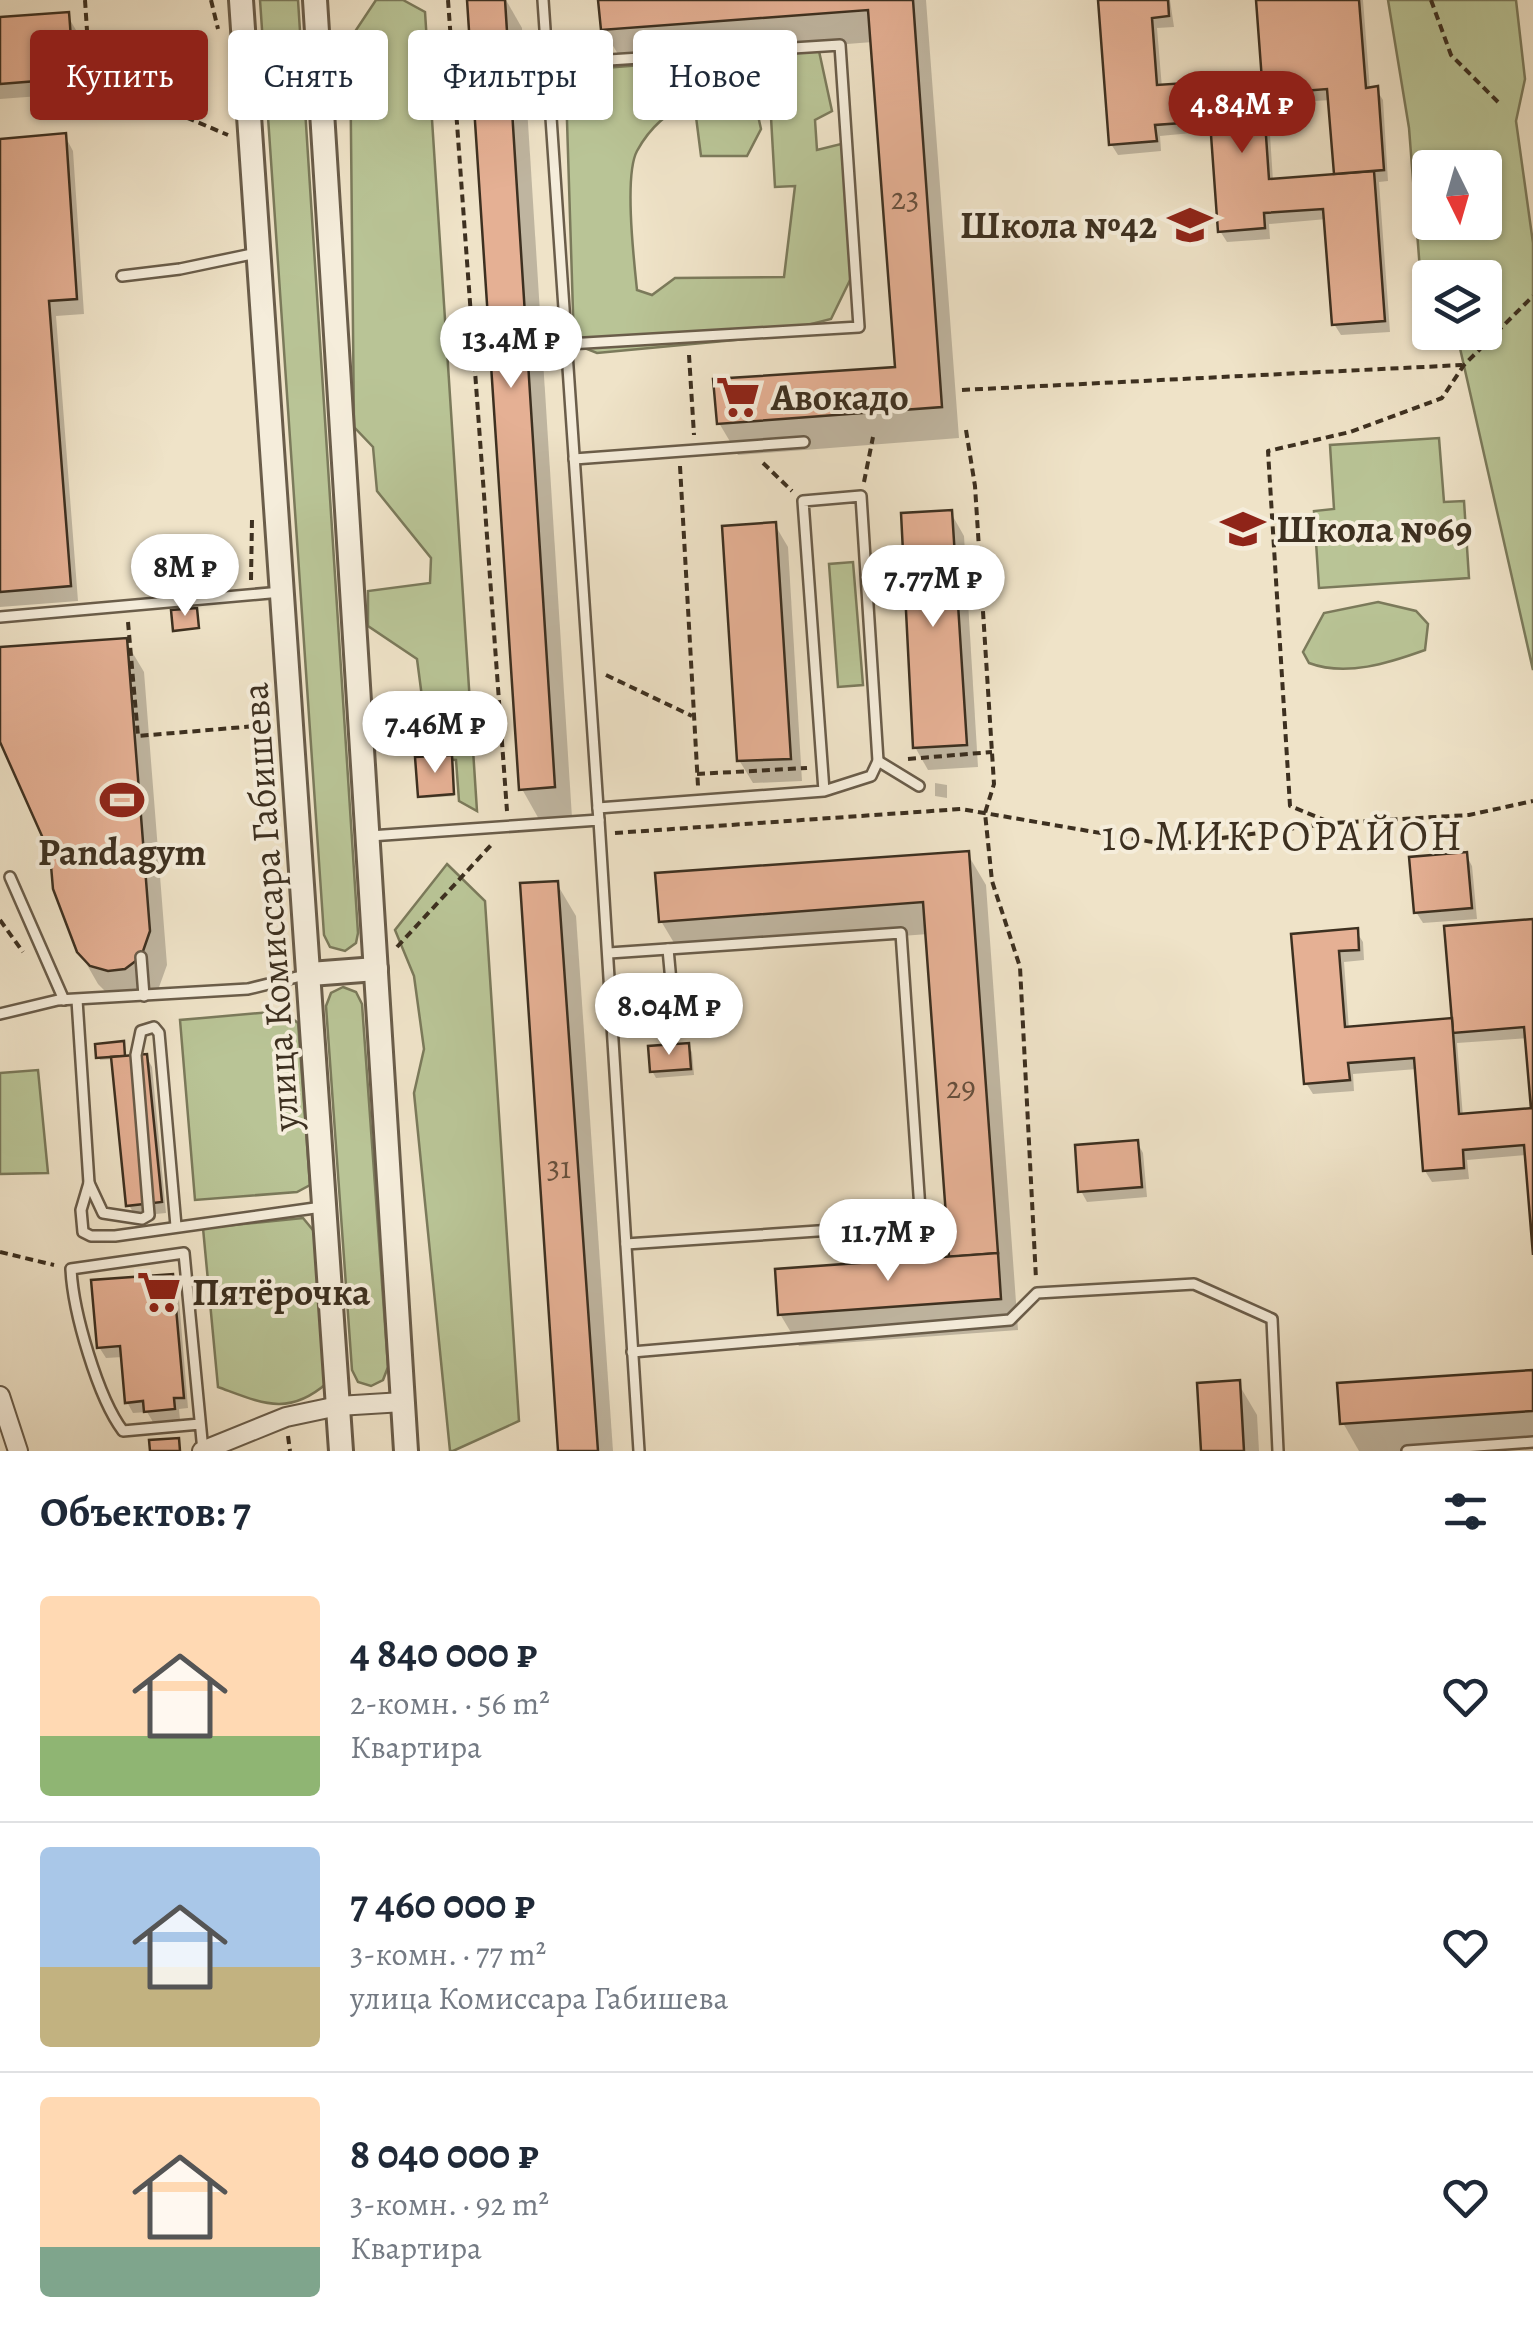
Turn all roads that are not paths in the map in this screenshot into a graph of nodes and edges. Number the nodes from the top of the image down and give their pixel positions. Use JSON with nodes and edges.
{"nodes":[{"id":1,"x":241,"y":0,"type":"edge"},
{"id":2,"x":315,"y":0,"type":"edge"},
{"id":3,"x":543,"y":0,"type":"edge"},
{"id":4,"x":545,"y":30,"type":"edge"},
{"id":5,"x":613,"y":60,"type":"edge"},
{"id":6,"x":551,"y":120,"type":"edge"},
{"id":7,"x":259,"y":253,"type":"junction"},
{"id":8,"x":122,"y":276,"type":"dead end"},
{"id":9,"x":568,"y":344,"type":"junction"},
{"id":10,"x":804,"y":442,"type":"dead end"},
{"id":11,"x":574,"y":459,"type":"junction"},
{"id":12,"x":283,"y":592,"type":"junction"},
{"id":13,"x":0,"y":617,"type":"edge"},
{"id":14,"x":878,"y":761,"type":"junction"},
{"id":15,"x":919,"y":786,"type":"dead end"},
{"id":16,"x":824,"y":791,"type":"junction"},
{"id":17,"x":598,"y":808,"type":"junction"},
{"id":18,"x":599,"y":820,"type":"junction"},
{"id":19,"x":368,"y":836,"type":"junction"},
{"id":20,"x":10,"y":877,"type":"dead end"},
{"id":21,"x":668,"y":949,"type":"junction"},
{"id":22,"x":609,"y":953,"type":"junction"},
{"id":23,"x":140,"y":957,"type":"dead end"},
{"id":24,"x":376,"y":969,"type":"junction"},
{"id":25,"x":310,"y":974,"type":"junction"},
{"id":26,"x":144,"y":996,"type":"junction"},
{"id":27,"x":64,"y":1000,"type":"junction"},
{"id":28,"x":77,"y":1000,"type":"junction"},
{"id":29,"x":0,"y":1014,"type":"edge"},
{"id":30,"x":675,"y":1025,"type":"dead end"},
{"id":31,"x":90,"y":1184,"type":"junction"},
{"id":32,"x":325,"y":1206,"type":"junction"},
{"id":33,"x":176,"y":1226,"type":"junction"},
{"id":34,"x":626,"y":1244,"type":"junction"},
{"id":35,"x":632,"y":1352,"type":"junction"},
{"id":36,"x":0,"y":1396,"type":"edge"},
{"id":37,"x":403,"y":1402,"type":"junction"},
{"id":38,"x":338,"y":1406,"type":"junction"},
{"id":39,"x":200,"y":1424,"type":"junction"},
{"id":40,"x":1533,"y":1442,"type":"edge"},
{"id":41,"x":18,"y":1451,"type":"edge"},
{"id":42,"x":202,"y":1451,"type":"edge"},
{"id":43,"x":341,"y":1451,"type":"edge"},
{"id":44,"x":406,"y":1451,"type":"edge"},
{"id":45,"x":640,"y":1451,"type":"edge"},
{"id":46,"x":1278,"y":1451,"type":"edge"},
{"id":47,"x":1407,"y":1451,"type":"edge"}],
"edges":[{"from":1,"to":7,"type":"street","name":"улица Комиссара Габишева"},
{"from":2,"to":19,"type":"street"},
{"from":3,"to":4,"type":"lane"},
{"from":5,"to":9,"type":"lane"},
{"from":6,"to":9,"type":"lane"},
{"from":7,"to":8,"type":"lane"},
{"from":7,"to":12,"type":"street","name":"улица Комиссара Габишева"},
{"from":9,"to":11,"type":"lane"},
{"from":10,"to":11,"type":"lane"},
{"from":11,"to":17,"type":"lane"},
{"from":12,"to":13,"type":"lane"},
{"from":12,"to":25,"type":"street","name":"улица Комиссара Габишева"},
{"from":14,"to":15,"type":"lane"},
{"from":14,"to":16,"type":"lane"},
{"from":14,"to":16,"type":"lane"},
{"from":16,"to":17,"type":"lane"},
{"from":17,"to":18,"type":"lane"},
{"from":18,"to":19,"type":"lane"},
{"from":18,"to":22,"type":"lane"},
{"from":19,"to":24,"type":"street"},
{"from":20,"to":27,"type":"lane"},
{"from":21,"to":22,"type":"lane"},
{"from":21,"to":30,"type":"lane"},
{"from":21,"to":34,"type":"lane"},
{"from":22,"to":34,"type":"lane"},
{"from":23,"to":26,"type":"lane"},
{"from":24,"to":25,"type":"street"},
{"from":24,"to":37,"type":"street"},
{"from":25,"to":26,"type":"lane"},
{"from":25,"to":32,"type":"street","name":"улица Комиссара Габишева"},
{"from":26,"to":28,"type":"lane"},
{"from":27,"to":28,"type":"lane"},
{"from":27,"to":29,"type":"lane"},
{"from":28,"to":31,"type":"lane"},
{"from":31,"to":33,"type":"lane"},
{"from":31,"to":33,"type":"lane"},
{"from":32,"to":33,"type":"lane"},
{"from":32,"to":38,"type":"street","name":"улица Комиссара Габишева"},
{"from":34,"to":35,"type":"lane"},
{"from":35,"to":45,"type":"lane"},
{"from":35,"to":46,"type":"lane"},
{"from":36,"to":41,"type":"street"},
{"from":37,"to":38,"type":"street"},
{"from":37,"to":44,"type":"street"},
{"from":38,"to":42,"type":"street"},
{"from":38,"to":43,"type":"street","name":"улица Комиссара Габишева"},
{"from":39,"to":39,"type":"lane"},
{"from":39,"to":42,"type":"lane"},
{"from":40,"to":47,"type":"lane"}]}
